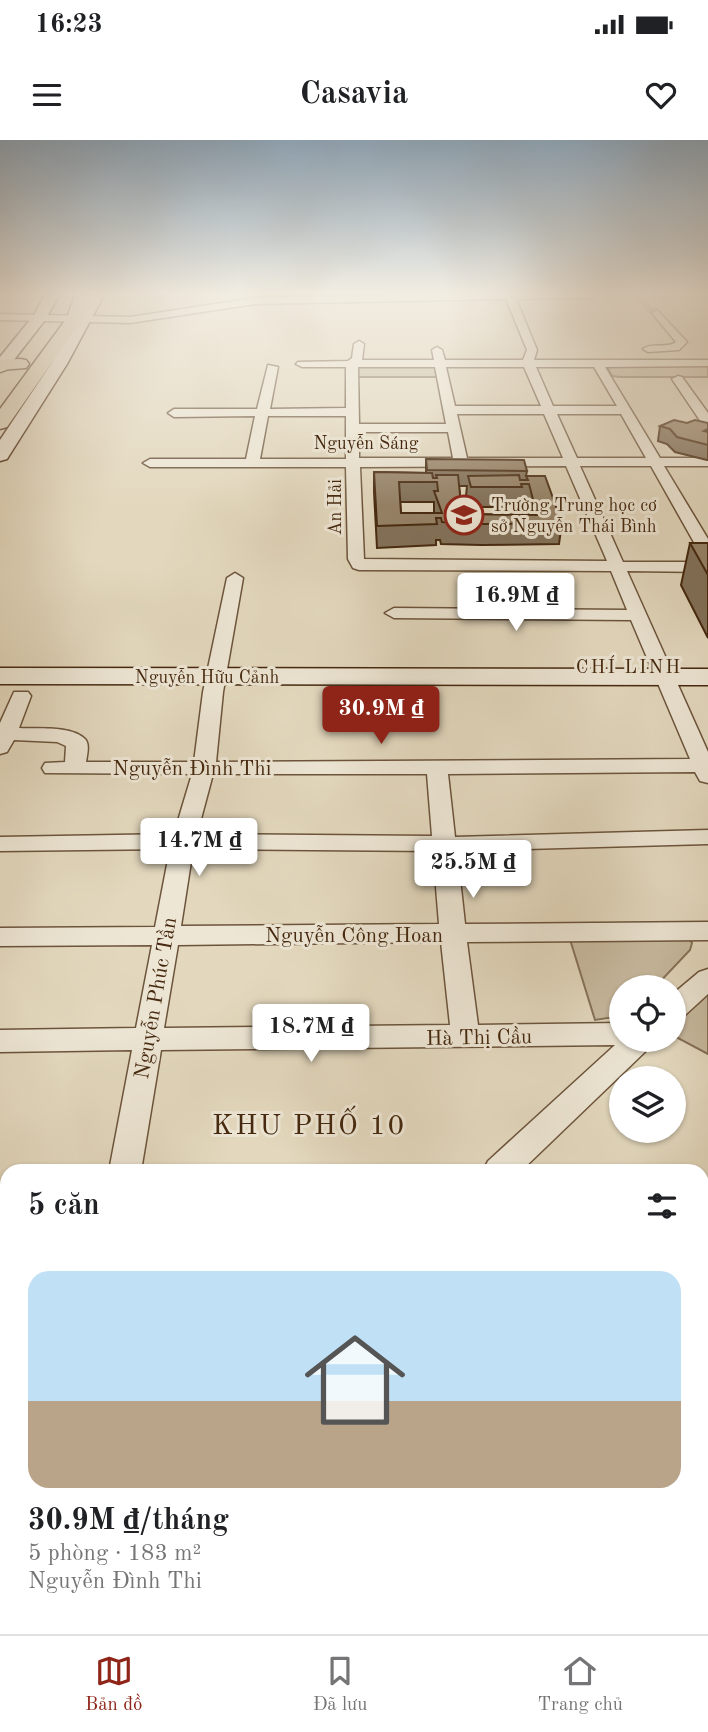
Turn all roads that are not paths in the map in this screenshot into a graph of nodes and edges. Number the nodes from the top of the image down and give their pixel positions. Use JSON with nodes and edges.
{"nodes":[{"id":1,"x":51,"y":364,"type":"joint"},
{"id":2,"x":353,"y":365,"type":"edge"},
{"id":3,"x":442,"y":365,"type":"edge"},
{"id":4,"x":538,"y":365,"type":"edge"},
{"id":5,"x":600,"y":365,"type":"edge"},
{"id":6,"x":272,"y":367,"type":"dead end"},
{"id":7,"x":664,"y":379,"type":"dead end"},
{"id":8,"x":678,"y":379,"type":"junction"},
{"id":9,"x":698,"y":379,"type":"dead end"},
{"id":10,"x":451,"y":410,"type":"junction"},
{"id":11,"x":626,"y":410,"type":"junction"},
{"id":12,"x":551,"y":411,"type":"junction"},
{"id":13,"x":263,"y":412,"type":"junction"},
{"id":14,"x":353,"y":412,"type":"junction"},
{"id":15,"x":174,"y":413,"type":"dead end"},
{"id":16,"x":708,"y":422,"type":"edge"},
{"id":17,"x":0,"y":423,"type":"edge"},
{"id":18,"x":354,"y":428,"type":"junction"},
{"id":19,"x":454,"y":428,"type":"junction"},
{"id":20,"x":0,"y":456,"type":"edge"},
{"id":21,"x":656,"y":462,"type":"junction"},
{"id":22,"x":708,"y":462,"type":"edge"},
{"id":23,"x":150,"y":463,"type":"dead end"},
{"id":24,"x":252,"y":463,"type":"junction"},
{"id":25,"x":355,"y":463,"type":"junction"},
{"id":26,"x":461,"y":463,"type":"junction"},
{"id":27,"x":573,"y":463,"type":"junction"},
{"id":28,"x":708,"y":553,"type":"edge"},
{"id":29,"x":708,"y":567,"type":"edge"},
{"id":30,"x":618,"y":568,"type":"junction"},
{"id":31,"x":235,"y":578,"type":"dead end"},
{"id":32,"x":394,"y":613,"type":"dead end"},
{"id":33,"x":639,"y":615,"type":"junction"},
{"id":34,"x":0,"y":676,"type":"edge"},
{"id":35,"x":217,"y":677,"type":"junction"},
{"id":36,"x":708,"y":677,"type":"edge"},
{"id":37,"x":669,"y":685,"type":"junction"},
{"id":38,"x":708,"y":693,"type":"edge"},
{"id":39,"x":10,"y":696,"type":"edge"},
{"id":40,"x":3,"y":741,"type":"edge"},
{"id":41,"x":437,"y":768,"type":"junction"},
{"id":42,"x":204,"y":769,"type":"junction"},
{"id":43,"x":706,"y":769,"type":"edge"},
{"id":44,"x":708,"y":837,"type":"edge"},
{"id":45,"x":183,"y":841,"type":"junction"},
{"id":46,"x":0,"y":844,"type":"edge"},
{"id":47,"x":446,"y":844,"type":"junction"},
{"id":48,"x":708,"y":931,"type":"edge"},
{"id":49,"x":453,"y":934,"type":"junction"},
{"id":50,"x":166,"y":936,"type":"junction"},
{"id":51,"x":0,"y":937,"type":"edge"},
{"id":52,"x":708,"y":979,"type":"edge"},
{"id":53,"x":686,"y":998,"type":"edge"},
{"id":54,"x":609,"y":1034,"type":"edge"},
{"id":55,"x":466,"y":1037,"type":"junction"},
{"id":56,"x":0,"y":1041,"type":"edge"},
{"id":57,"x":148,"y":1041,"type":"junction"},
{"id":58,"x":626,"y":1052,"type":"edge"},
{"id":59,"x":126,"y":1164,"type":"edge"},
{"id":60,"x":506,"y":1164,"type":"edge"}],
"edges":[{"from":1,"to":17,"type":"main road"},
{"from":1,"to":20,"type":"main road"},
{"from":2,"to":14,"type":"street","name":"An Hải"},
{"from":3,"to":10,"type":"street"},
{"from":4,"to":12,"type":"street"},
{"from":5,"to":11,"type":"street"},
{"from":6,"to":13,"type":"street"},
{"from":7,"to":8,"type":"street"},
{"from":8,"to":9,"type":"street"},
{"from":8,"to":16,"type":"street"},
{"from":10,"to":12,"type":"street"},
{"from":10,"to":19,"type":"street"},
{"from":11,"to":12,"type":"street"},
{"from":11,"to":21,"type":"street"},
{"from":12,"to":27,"type":"street"},
{"from":13,"to":14,"type":"street"},
{"from":13,"to":15,"type":"street"},
{"from":13,"to":24,"type":"street"},
{"from":14,"to":18,"type":"street","name":"An Hải"},
{"from":18,"to":19,"type":"street"},
{"from":18,"to":25,"type":"street","name":"An Hải"},
{"from":19,"to":26,"type":"street"},
{"from":21,"to":22,"type":"street","name":"Nguyễn Sáng"},
{"from":21,"to":27,"type":"street","name":"Nguyễn Sáng"},
{"from":21,"to":28,"type":"street"},
{"from":23,"to":24,"type":"street","name":"Nguyễn Sáng"},
{"from":24,"to":25,"type":"street","name":"Nguyễn Sáng"},
{"from":25,"to":26,"type":"street","name":"Nguyễn Sáng"},
{"from":25,"to":30,"type":"street","name":"An Hải"},
{"from":26,"to":27,"type":"street","name":"Nguyễn Sáng"},
{"from":27,"to":30,"type":"street"},
{"from":29,"to":30,"type":"street"},
{"from":30,"to":33,"type":"street"},
{"from":31,"to":35,"type":"street","name":"Nguyễn Phúc Tần"},
{"from":32,"to":33,"type":"street"},
{"from":33,"to":37,"type":"street"},
{"from":34,"to":35,"type":"main road","name":"Nguyễn Hữu Cảnh"},
{"from":35,"to":37,"type":"main road","name":"Nguyễn Hữu Cảnh"},
{"from":35,"to":42,"type":"street","name":"Nguyễn Phúc Tần"},
{"from":36,"to":37,"type":"main road"},
{"from":37,"to":38,"type":"main road"},
{"from":37,"to":43,"type":"street"},
{"from":39,"to":40,"type":"street"},
{"from":40,"to":42,"type":"street","name":"Nguyễn Đình Thi"},
{"from":41,"to":42,"type":"street","name":"Nguyễn Đình Thi"},
{"from":41,"to":43,"type":"street","name":"Nguyễn Đình Thi"},
{"from":41,"to":47,"type":"street"},
{"from":42,"to":45,"type":"street","name":"Nguyễn Phúc Tần"},
{"from":44,"to":47,"type":"street"},
{"from":45,"to":46,"type":"street"},
{"from":45,"to":47,"type":"street"},
{"from":45,"to":50,"type":"street","name":"Nguyễn Phúc Tần"},
{"from":47,"to":49,"type":"street"},
{"from":48,"to":49,"type":"street","name":"Nguyễn Công Hoan"},
{"from":49,"to":50,"type":"street","name":"Nguyễn Công Hoan"},
{"from":49,"to":55,"type":"street"},
{"from":50,"to":51,"type":"street","name":"Nguyễn Công Hoan"},
{"from":50,"to":57,"type":"street","name":"Nguyễn Phúc Tần"},
{"from":52,"to":53,"type":"street"},
{"from":54,"to":55,"type":"street","name":"Hà Thị Cầu"},
{"from":55,"to":57,"type":"street","name":"Hà Thị Cầu"},
{"from":56,"to":57,"type":"street","name":"Hà Thị Cầu"},
{"from":57,"to":59,"type":"street","name":"Nguyễn Phúc Tần"},
{"from":58,"to":60,"type":"street"}]}
